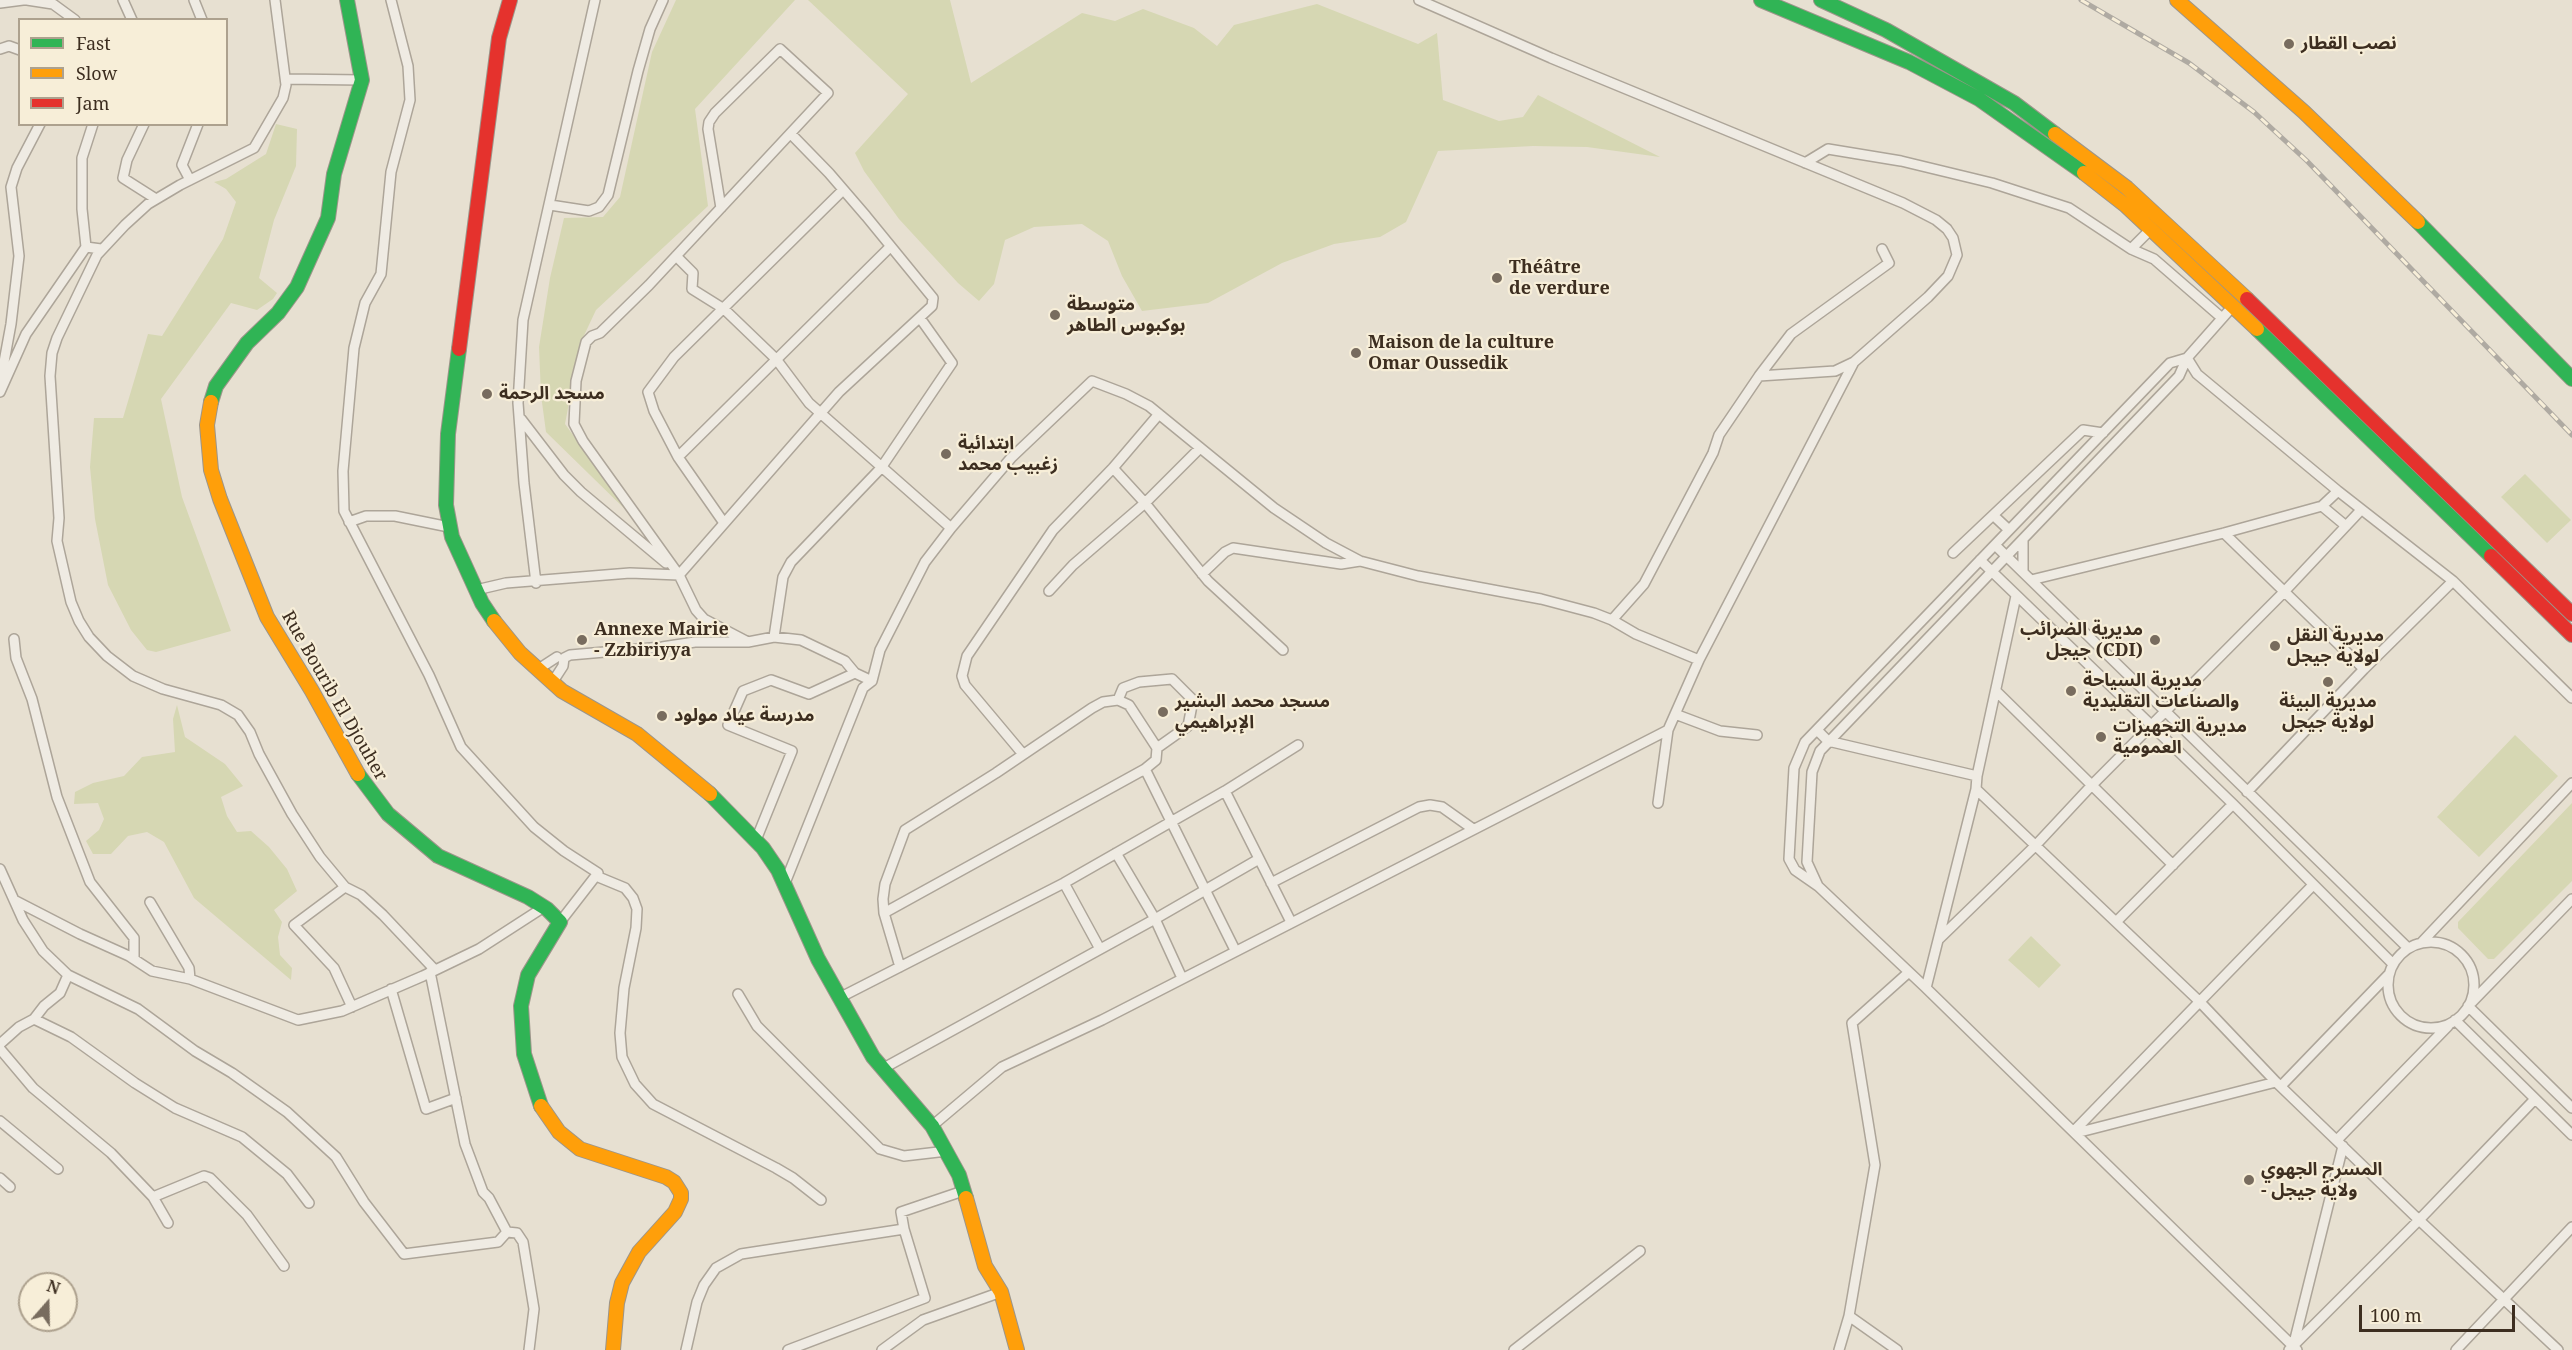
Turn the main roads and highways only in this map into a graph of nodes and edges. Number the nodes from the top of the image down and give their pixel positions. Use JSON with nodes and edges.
{"nodes":[{"id":1,"x":347,"y":0,"type":"edge"},
{"id":2,"x":510,"y":0,"type":"edge"},
{"id":3,"x":1761,"y":0,"type":"edge"},
{"id":4,"x":1821,"y":0,"type":"edge"},
{"id":5,"x":2177,"y":0,"type":"edge"},
{"id":6,"x":2572,"y":379,"type":"edge"},
{"id":7,"x":2572,"y":614,"type":"edge"},
{"id":8,"x":2572,"y":635,"type":"edge"},
{"id":9,"x":613,"y":1350,"type":"edge"},
{"id":10,"x":1017,"y":1350,"type":"edge"}],
"edges":[{"from":1,"to":9,"type":"main road","name":"Rue Bourib El Djouher"},
{"from":2,"to":10,"type":"main road"},
{"from":3,"to":8,"type":"main road"},
{"from":4,"to":7,"type":"main road"},
{"from":5,"to":6,"type":"main road"}]}
